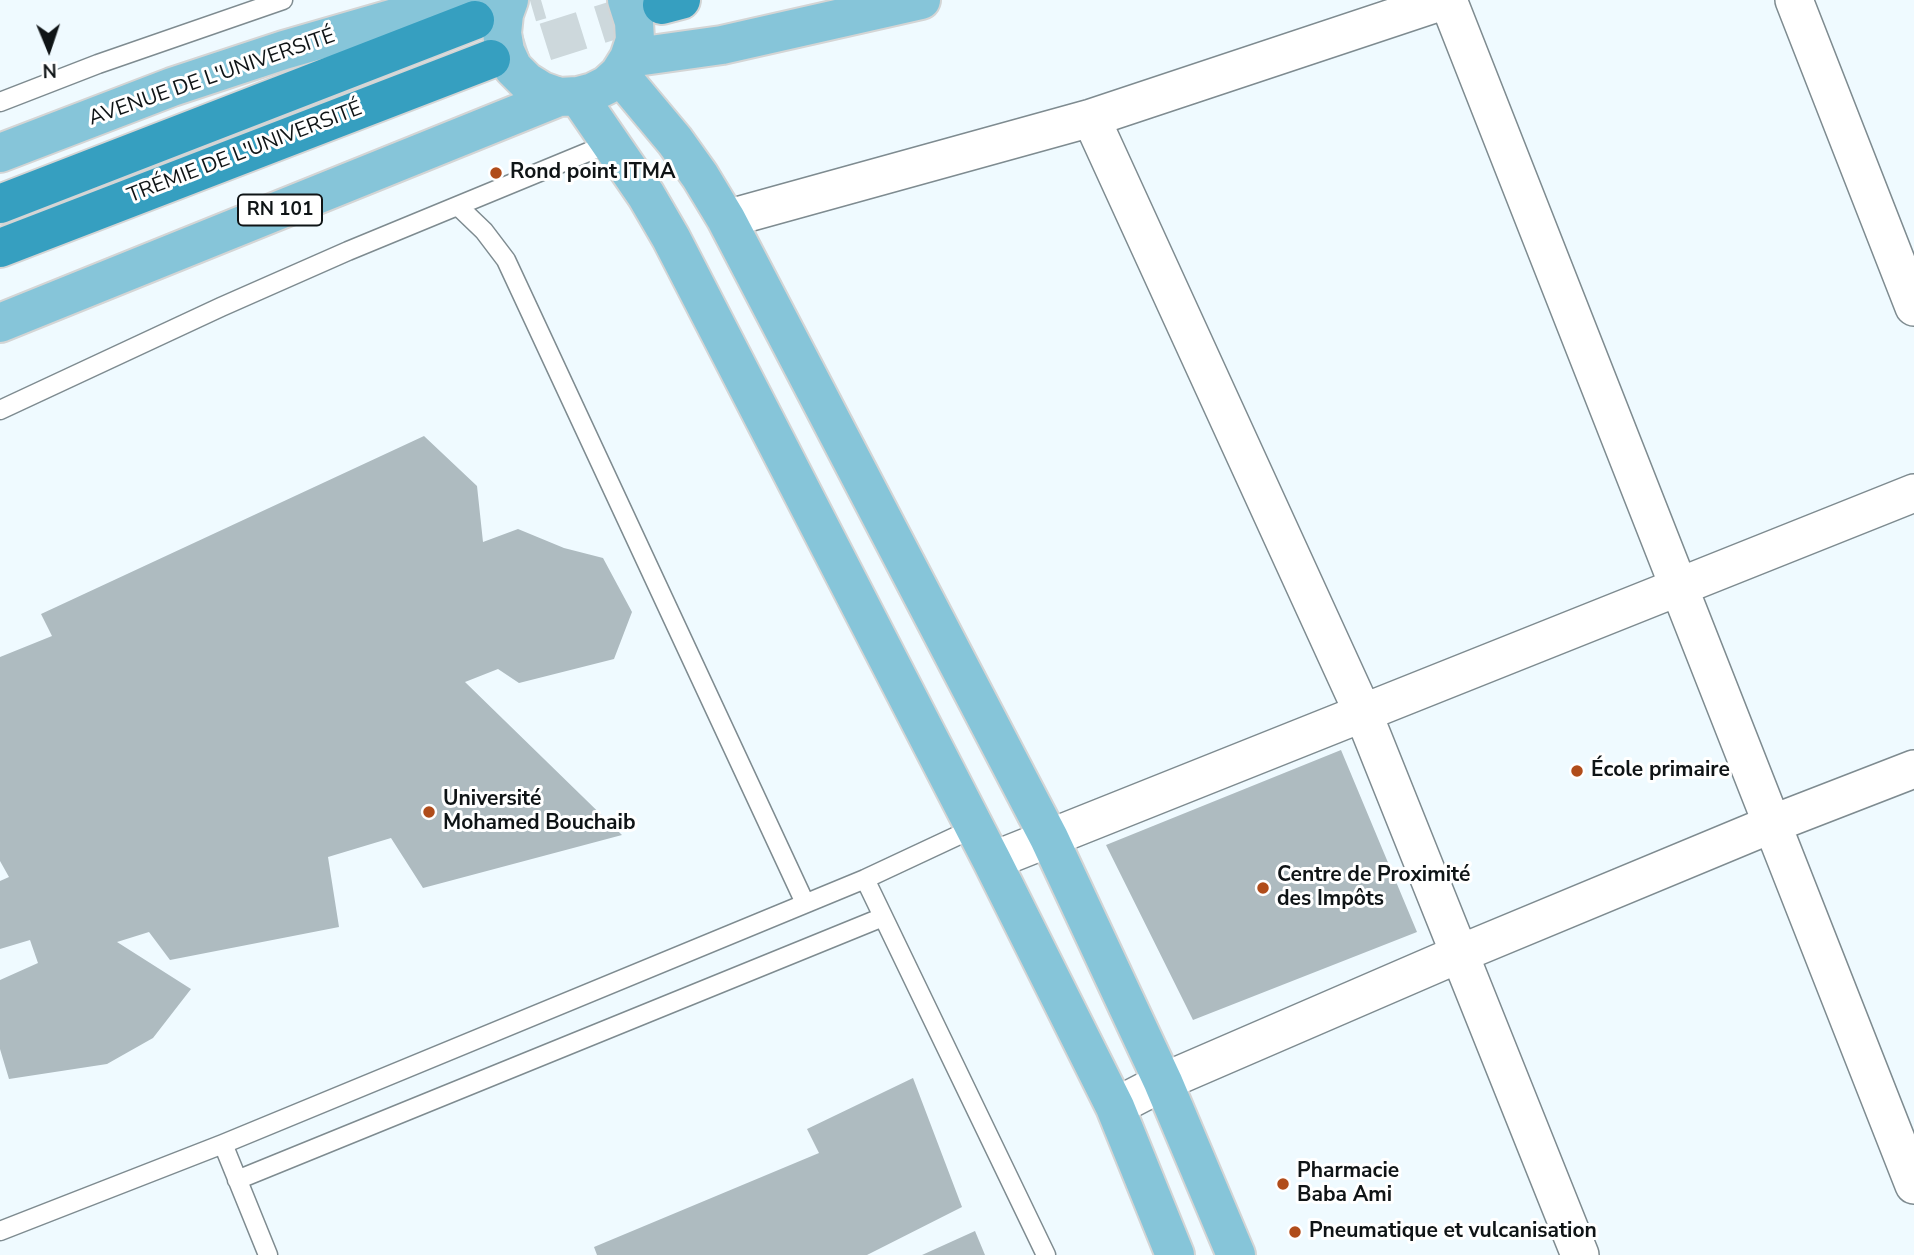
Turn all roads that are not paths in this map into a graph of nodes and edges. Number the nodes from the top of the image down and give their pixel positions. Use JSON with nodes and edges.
{"nodes":[{"id":1,"x":283,"y":0,"type":"edge"},
{"id":2,"x":509,"y":0,"type":"edge"},
{"id":3,"x":921,"y":0,"type":"edge"},
{"id":4,"x":1447,"y":0,"type":"edge"},
{"id":5,"x":1794,"y":0,"type":"edge"},
{"id":6,"x":657,"y":2,"type":"edge"},
{"id":7,"x":414,"y":5,"type":"edge"},
{"id":8,"x":474,"y":10,"type":"edge"},
{"id":9,"x":491,"y":59,"type":"tunnel mouth"},
{"id":10,"x":624,"y":66,"type":"junction"},
{"id":11,"x":569,"y":96,"type":"junction"},
{"id":12,"x":0,"y":102,"type":"edge"},
{"id":13,"x":1091,"y":118,"type":"junction"},
{"id":14,"x":610,"y":143,"type":"junction"},
{"id":15,"x":0,"y":153,"type":"edge"},
{"id":16,"x":0,"y":204,"type":"edge"},
{"id":17,"x":458,"y":206,"type":"junction"},
{"id":18,"x":726,"y":219,"type":"junction"},
{"id":19,"x":0,"y":248,"type":"edge"},
{"id":20,"x":1914,"y":307,"type":"edge"},
{"id":21,"x":0,"y":323,"type":"edge"},
{"id":22,"x":0,"y":410,"type":"edge"},
{"id":23,"x":1914,"y":494,"type":"edge"},
{"id":24,"x":1679,"y":587,"type":"junction"},
{"id":25,"x":1363,"y":713,"type":"junction"},
{"id":26,"x":1914,"y":768,"type":"edge"},
{"id":27,"x":1772,"y":824,"type":"junction"},
{"id":28,"x":1049,"y":838,"type":"junction"},
{"id":29,"x":983,"y":845,"type":"junction"},
{"id":30,"x":865,"y":879,"type":"junction"},
{"id":31,"x":805,"y":903,"type":"junction"},
{"id":32,"x":883,"y":917,"type":"junction"},
{"id":33,"x":1459,"y":954,"type":"junction"},
{"id":34,"x":1163,"y":1082,"type":"junction"},
{"id":35,"x":1115,"y":1107,"type":"junction"},
{"id":36,"x":223,"y":1144,"type":"junction"},
{"id":37,"x":237,"y":1180,"type":"junction"},
{"id":38,"x":1914,"y":1185,"type":"edge"},
{"id":39,"x":0,"y":1231,"type":"edge"},
{"id":40,"x":268,"y":1255,"type":"edge"},
{"id":41,"x":1046,"y":1255,"type":"edge"},
{"id":42,"x":1175,"y":1255,"type":"edge"},
{"id":43,"x":1236,"y":1255,"type":"edge"},
{"id":44,"x":1580,"y":1255,"type":"edge"}],
"edges":[{"from":1,"to":12,"type":"lane"},
{"from":2,"to":11,"type":"main road"},
{"from":3,"to":10,"type":"main road"},
{"from":4,"to":13,"type":"street"},
{"from":4,"to":24,"type":"street"},
{"from":5,"to":20,"type":"street"},
{"from":6,"to":10,"type":"main road"},
{"from":7,"to":8,"type":"main road","name":"AVENUE DE L'UNIVERSITÉ"},
{"from":7,"to":15,"type":"main road","name":"AVENUE DE L'UNIVERSITÉ"},
{"from":8,"to":16,"type":"highway","name":"TRÉMIE DE L'UNIVERSITÉ"},
{"from":9,"to":19,"type":"highway","name":"TRÉMIE DE L'UNIVERSITÉ"},
{"from":10,"to":11,"type":"main road"},
{"from":10,"to":18,"type":"main road"},
{"from":11,"to":14,"type":"main road"},
{"from":11,"to":21,"type":"main road","number":"RN 101"},
{"from":13,"to":18,"type":"street"},
{"from":13,"to":25,"type":"street"},
{"from":14,"to":17,"type":"lane"},
{"from":14,"to":29,"type":"main road"},
{"from":17,"to":22,"type":"lane"},
{"from":17,"to":31,"type":"lane"},
{"from":18,"to":28,"type":"main road"},
{"from":23,"to":24,"type":"street"},
{"from":24,"to":25,"type":"street"},
{"from":24,"to":27,"type":"street"},
{"from":25,"to":28,"type":"street"},
{"from":25,"to":33,"type":"street"},
{"from":26,"to":27,"type":"street"},
{"from":27,"to":33,"type":"street"},
{"from":27,"to":38,"type":"street"},
{"from":28,"to":29,"type":"street"},
{"from":28,"to":34,"type":"main road"},
{"from":29,"to":30,"type":"lane"},
{"from":29,"to":35,"type":"main road"},
{"from":30,"to":31,"type":"lane"},
{"from":30,"to":32,"type":"lane"},
{"from":31,"to":36,"type":"lane"},
{"from":32,"to":37,"type":"lane"},
{"from":32,"to":41,"type":"lane"},
{"from":33,"to":34,"type":"street"},
{"from":33,"to":44,"type":"street"},
{"from":34,"to":35,"type":"street"},
{"from":34,"to":43,"type":"main road"},
{"from":35,"to":42,"type":"main road"},
{"from":36,"to":37,"type":"lane"},
{"from":36,"to":39,"type":"lane"},
{"from":37,"to":40,"type":"lane"}]}
